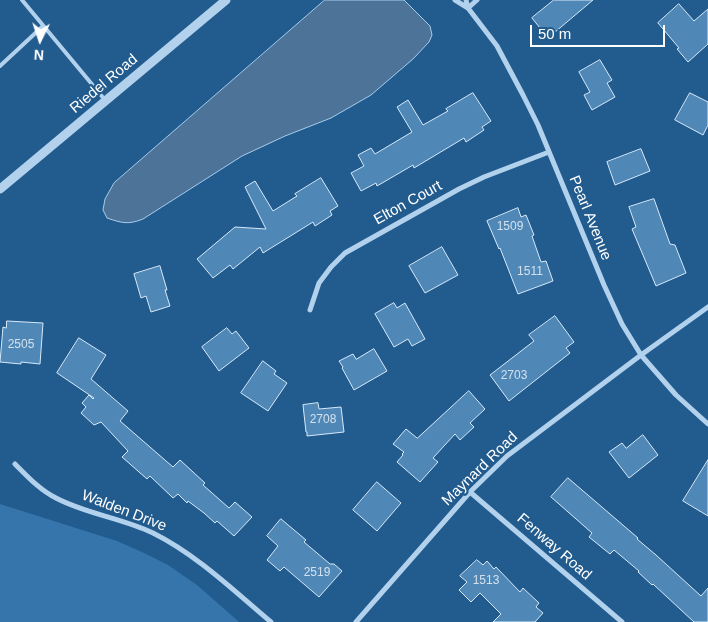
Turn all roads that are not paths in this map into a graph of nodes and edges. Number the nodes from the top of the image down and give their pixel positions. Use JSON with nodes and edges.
{"nodes":[{"id":1,"x":22,"y":0,"type":"edge"},
{"id":2,"x":226,"y":0,"type":"edge"},
{"id":3,"x":455,"y":0,"type":"edge"},
{"id":4,"x":466,"y":0,"type":"edge"},
{"id":5,"x":477,"y":0,"type":"edge"},
{"id":6,"x":468,"y":8,"type":"junction"},
{"id":7,"x":43,"y":26,"type":"junction"},
{"id":8,"x":0,"y":66,"type":"edge"},
{"id":9,"x":106,"y":101,"type":"junction"},
{"id":10,"x":549,"y":152,"type":"junction"},
{"id":11,"x":0,"y":190,"type":"edge"},
{"id":12,"x":708,"y":307,"type":"edge"},
{"id":13,"x":310,"y":310,"type":"dead end"},
{"id":14,"x":641,"y":355,"type":"junction"},
{"id":15,"x":708,"y":424,"type":"edge"},
{"id":16,"x":15,"y":464,"type":"dead end"},
{"id":17,"x":470,"y":492,"type":"junction"},
{"id":18,"x":271,"y":622,"type":"edge"},
{"id":19,"x":356,"y":622,"type":"edge"},
{"id":20,"x":622,"y":622,"type":"edge"}],
"edges":[{"from":1,"to":7,"type":"lane"},
{"from":2,"to":9,"type":"street","name":"Riedel Road"},
{"from":3,"to":6,"type":"street","name":"Pearl Avenue"},
{"from":4,"to":6,"type":"street","name":"Pearl Avenue"},
{"from":5,"to":6,"type":"street"},
{"from":6,"to":10,"type":"street","name":"Pearl Avenue"},
{"from":7,"to":8,"type":"lane"},
{"from":7,"to":9,"type":"lane"},
{"from":9,"to":11,"type":"street","name":"Riedel Road"},
{"from":10,"to":13,"type":"street","name":"Elton Court"},
{"from":10,"to":14,"type":"street","name":"Pearl Avenue"},
{"from":12,"to":14,"type":"street","name":"Maynard Road"},
{"from":14,"to":15,"type":"street","name":"Pearl Avenue"},
{"from":14,"to":17,"type":"street","name":"Maynard Road"},
{"from":16,"to":18,"type":"street","name":"Walden Drive"},
{"from":17,"to":19,"type":"street","name":"Maynard Road"},
{"from":17,"to":20,"type":"street","name":"Fenway Road"}]}
